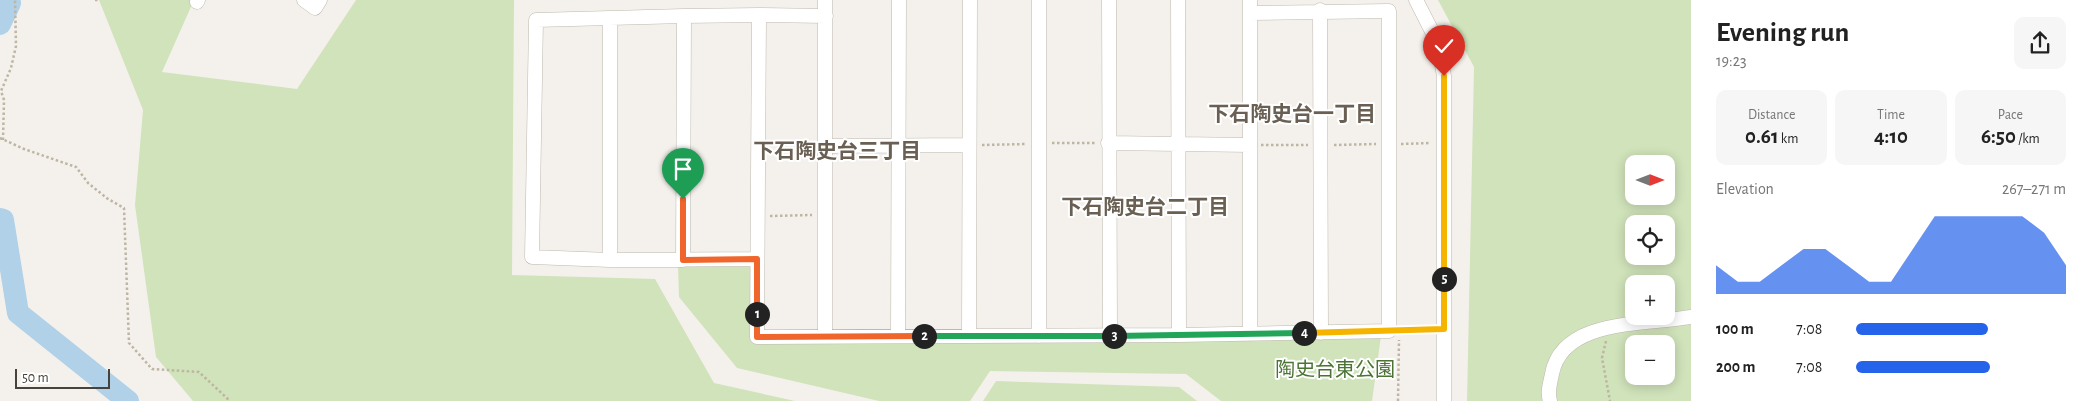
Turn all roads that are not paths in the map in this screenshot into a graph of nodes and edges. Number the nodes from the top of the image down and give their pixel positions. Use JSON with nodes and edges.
{"nodes":[{"id":1,"x":304,"y":0,"type":"edge"},
{"id":2,"x":320,"y":0,"type":"edge"},
{"id":3,"x":825,"y":0,"type":"edge"},
{"id":4,"x":899,"y":0,"type":"edge"},
{"id":5,"x":970,"y":0,"type":"edge"},
{"id":6,"x":1039,"y":0,"type":"edge"},
{"id":7,"x":1109,"y":0,"type":"edge"},
{"id":8,"x":1178,"y":0,"type":"edge"},
{"id":9,"x":1416,"y":0,"type":"edge"},
{"id":10,"x":1250,"y":6,"type":"edge"},
{"id":11,"x":1320,"y":10,"type":"junction"},
{"id":12,"x":759,"y":15,"type":"junction"},
{"id":13,"x":684,"y":16,"type":"junction"},
{"id":14,"x":826,"y":16,"type":"junction"},
{"id":15,"x":610,"y":18,"type":"junction"},
{"id":16,"x":1108,"y":143,"type":"junction"},
{"id":17,"x":1179,"y":144,"type":"junction"},
{"id":18,"x":899,"y":145,"type":"junction"},
{"id":19,"x":969,"y":145,"type":"junction"},
{"id":20,"x":1250,"y":145,"type":"junction"},
{"id":21,"x":826,"y":146,"type":"junction"},
{"id":22,"x":757,"y":259,"type":"junction"},
{"id":23,"x":610,"y":260,"type":"junction"},
{"id":24,"x":683,"y":260,"type":"junction"},
{"id":25,"x":1691,"y":317,"type":"edge"},
{"id":26,"x":1321,"y":333,"type":"junction"},
{"id":27,"x":1250,"y":334,"type":"junction"},
{"id":28,"x":1179,"y":335,"type":"junction"},
{"id":29,"x":825,"y":336,"type":"junction"},
{"id":30,"x":898,"y":336,"type":"junction"},
{"id":31,"x":969,"y":336,"type":"junction"},
{"id":32,"x":1039,"y":336,"type":"junction"},
{"id":33,"x":1110,"y":336,"type":"junction"},
{"id":34,"x":1444,"y":401,"type":"edge"},
{"id":35,"x":1550,"y":401,"type":"edge"}],
"edges":[{"from":1,"to":2,"type":"street"},
{"from":3,"to":14,"type":"street"},
{"from":4,"to":18,"type":"street"},
{"from":5,"to":19,"type":"street"},
{"from":6,"to":32,"type":"street"},
{"from":7,"to":16,"type":"street"},
{"from":8,"to":17,"type":"street"},
{"from":9,"to":34,"type":"street"},
{"from":10,"to":11,"type":"street"},
{"from":10,"to":20,"type":"street"},
{"from":11,"to":26,"type":"street"},
{"from":11,"to":26,"type":"street"},
{"from":12,"to":13,"type":"street"},
{"from":12,"to":14,"type":"street"},
{"from":12,"to":22,"type":"street"},
{"from":13,"to":15,"type":"street"},
{"from":13,"to":24,"type":"street"},
{"from":14,"to":21,"type":"street"},
{"from":15,"to":23,"type":"street"},
{"from":15,"to":23,"type":"street"},
{"from":16,"to":17,"type":"street"},
{"from":16,"to":33,"type":"street"},
{"from":17,"to":20,"type":"street"},
{"from":17,"to":28,"type":"street"},
{"from":18,"to":19,"type":"street"},
{"from":18,"to":21,"type":"street"},
{"from":18,"to":30,"type":"street"},
{"from":19,"to":31,"type":"street"},
{"from":20,"to":27,"type":"street"},
{"from":21,"to":29,"type":"street"},
{"from":22,"to":24,"type":"street"},
{"from":22,"to":29,"type":"street"},
{"from":23,"to":24,"type":"street"},
{"from":25,"to":35,"type":"street"},
{"from":26,"to":27,"type":"street"},
{"from":27,"to":28,"type":"street"},
{"from":28,"to":33,"type":"street"},
{"from":29,"to":30,"type":"street"},
{"from":30,"to":31,"type":"street"},
{"from":31,"to":32,"type":"street"},
{"from":32,"to":33,"type":"street"}]}
